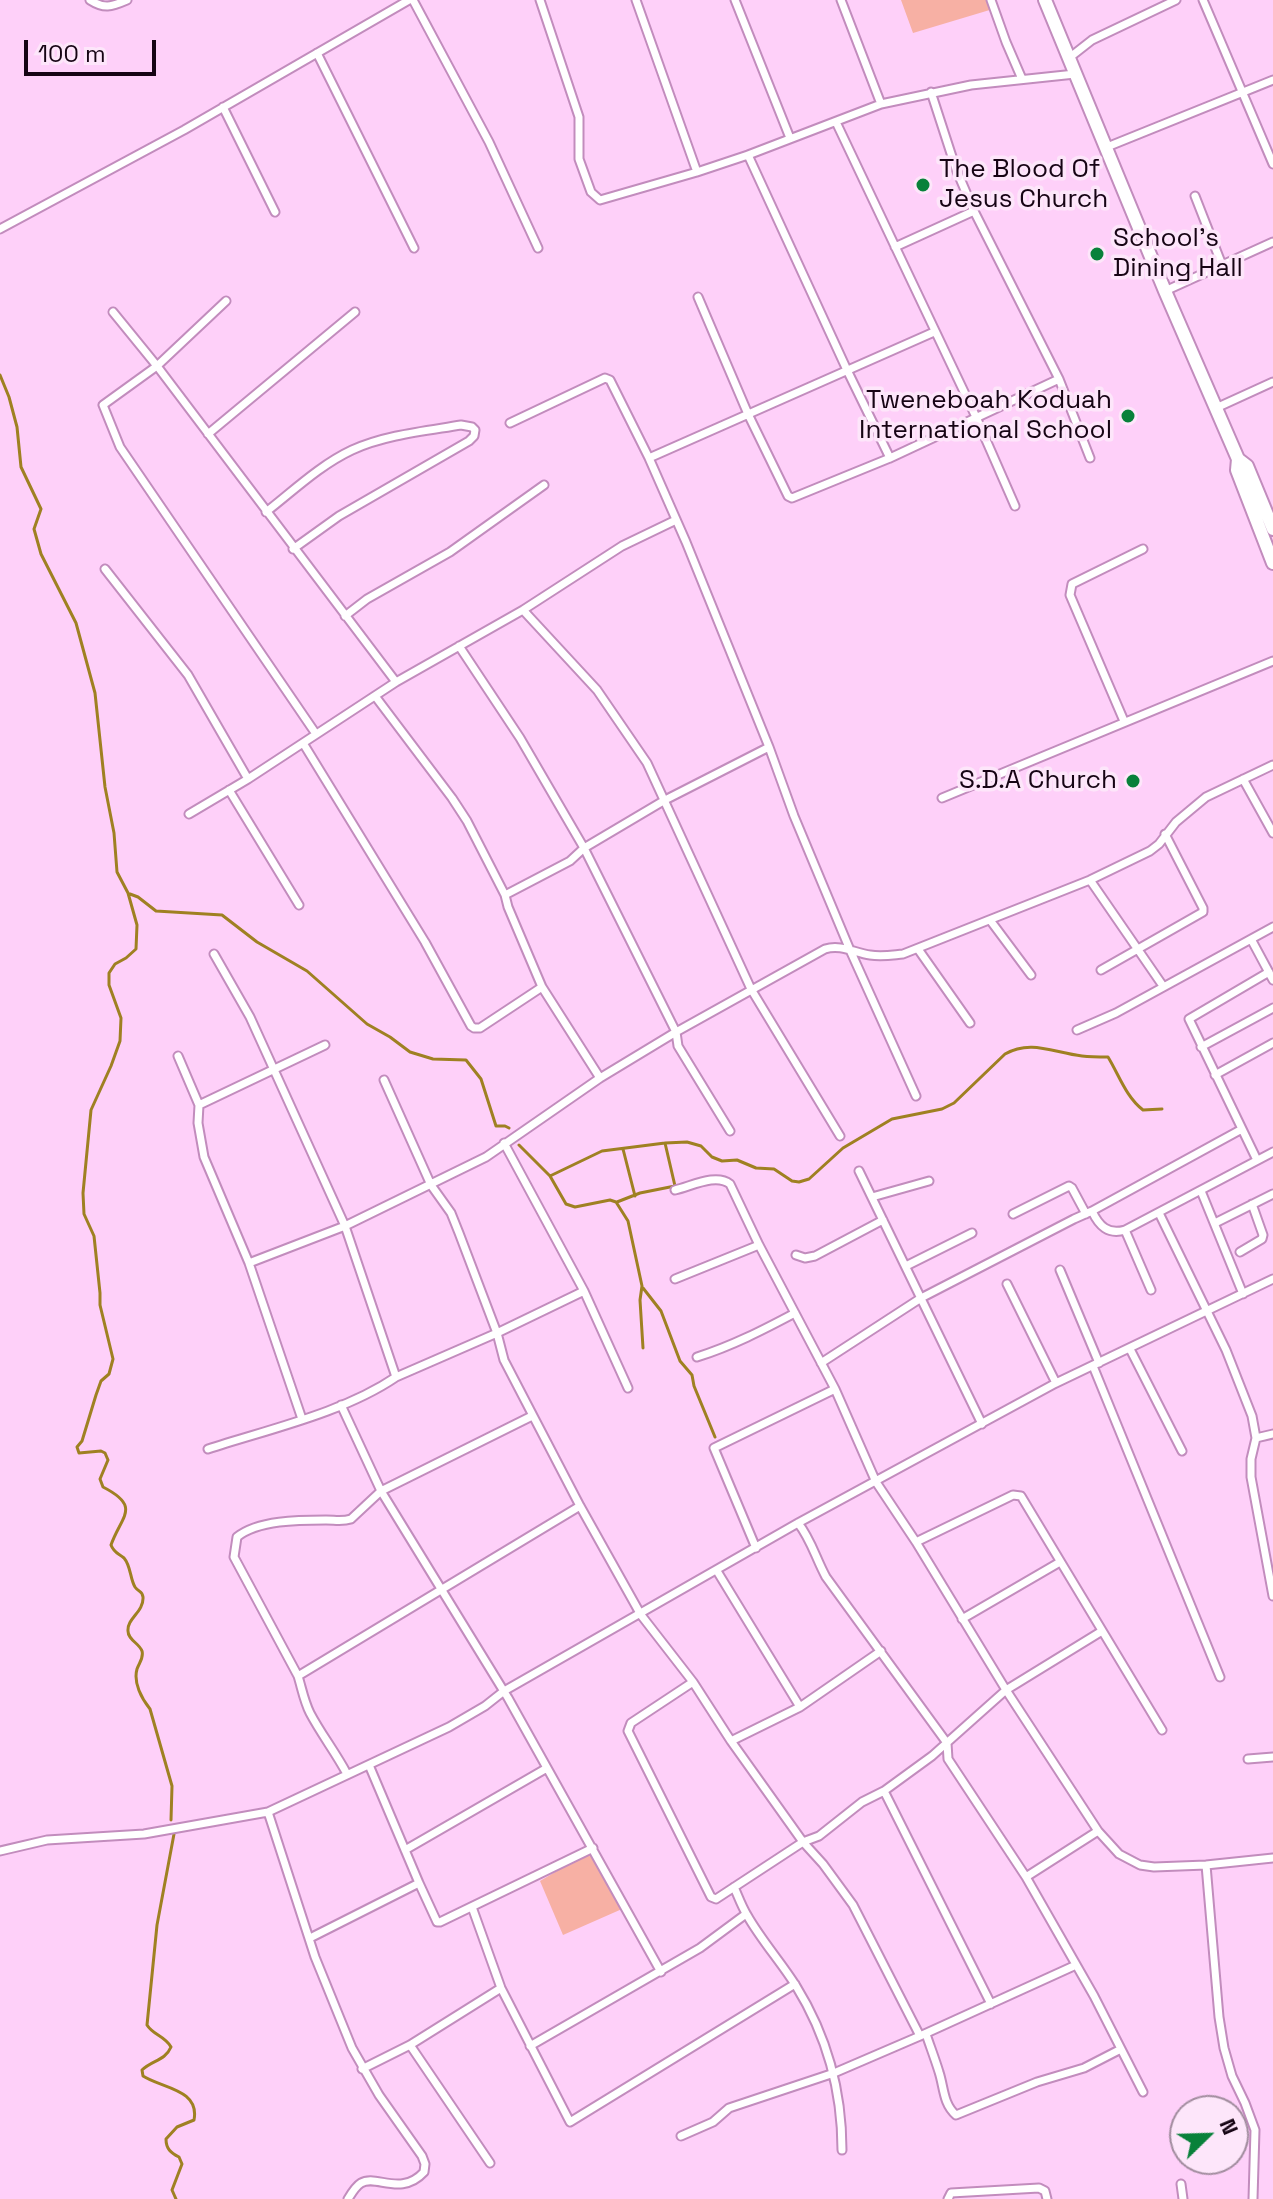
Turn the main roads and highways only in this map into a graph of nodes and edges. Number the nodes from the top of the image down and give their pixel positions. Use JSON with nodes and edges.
{"nodes":[{"id":1,"x":1045,"y":0,"type":"edge"},
{"id":2,"x":1238,"y":459,"type":"junction"},
{"id":3,"x":1273,"y":529,"type":"edge"},
{"id":4,"x":1273,"y":563,"type":"edge"}],
"edges":[{"from":1,"to":2,"type":"main road"},
{"from":2,"to":3,"type":"main road"},
{"from":2,"to":4,"type":"main road"}]}
